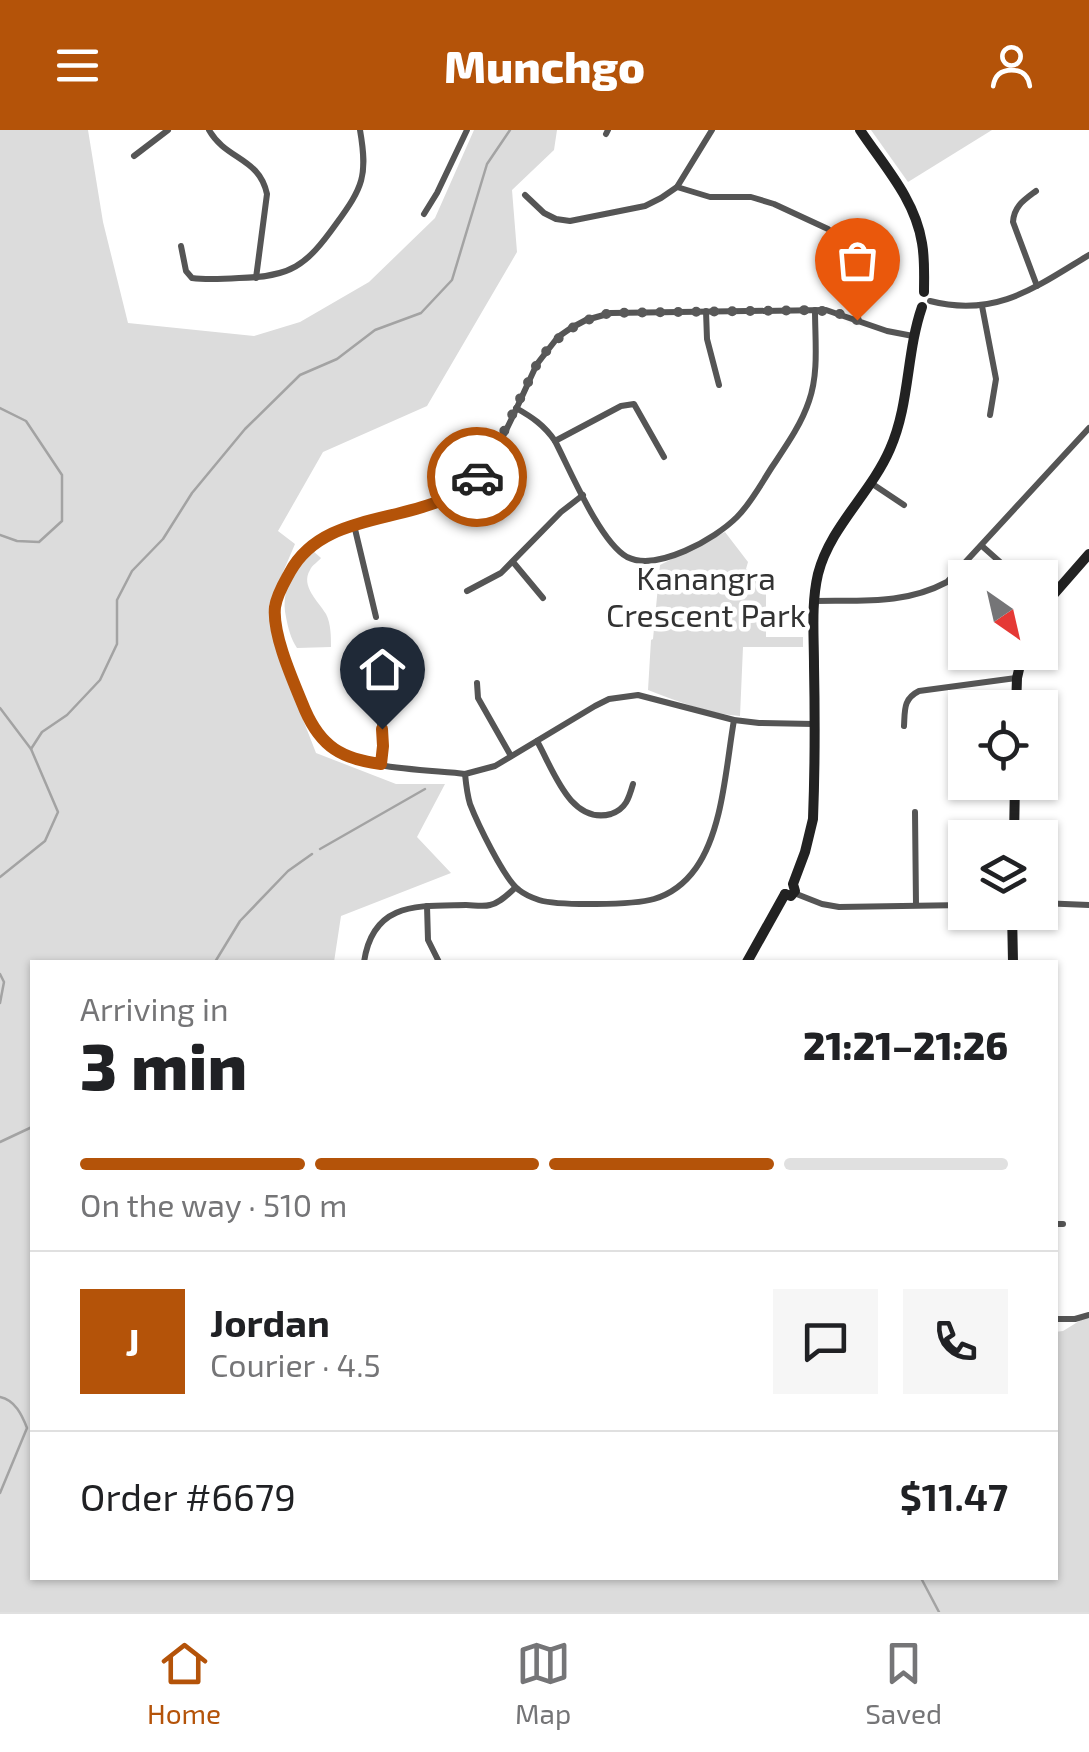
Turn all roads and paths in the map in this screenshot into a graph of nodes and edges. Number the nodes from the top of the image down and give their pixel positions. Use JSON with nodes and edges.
{"nodes":[{"id":1,"x":168,"y":130,"type":"edge"},
{"id":2,"x":209,"y":130,"type":"edge"},
{"id":3,"x":360,"y":130,"type":"edge"},
{"id":4,"x":466,"y":130,"type":"edge"},
{"id":5,"x":712,"y":130,"type":"edge"},
{"id":6,"x":860,"y":130,"type":"edge"},
{"id":7,"x":134,"y":156,"type":"dead end"},
{"id":8,"x":676,"y":186,"type":"junction"},
{"id":9,"x":1036,"y":190,"type":"dead end"},
{"id":10,"x":525,"y":195,"type":"dead end"},
{"id":11,"x":424,"y":214,"type":"dead end"},
{"id":12,"x":828,"y":229,"type":"dead end"},
{"id":13,"x":181,"y":246,"type":"dead end"},
{"id":14,"x":1089,"y":254,"type":"edge"},
{"id":15,"x":256,"y":278,"type":"junction"},
{"id":16,"x":1037,"y":286,"type":"junction"},
{"id":17,"x":925,"y":300,"type":"junction"},
{"id":18,"x":982,"y":306,"type":"junction"},
{"id":19,"x":815,"y":310,"type":"junction"},
{"id":20,"x":706,"y":312,"type":"junction"},
{"id":21,"x":914,"y":336,"type":"junction"},
{"id":22,"x":720,"y":385,"type":"dead end"},
{"id":23,"x":516,"y":408,"type":"junction"},
{"id":24,"x":990,"y":415,"type":"dead end"},
{"id":25,"x":1089,"y":428,"type":"edge"},
{"id":26,"x":555,"y":441,"type":"junction"},
{"id":27,"x":664,"y":458,"type":"dead end"},
{"id":28,"x":870,"y":482,"type":"junction"},
{"id":29,"x":584,"y":495,"type":"junction"},
{"id":30,"x":904,"y":505,"type":"dead end"},
{"id":31,"x":354,"y":525,"type":"junction"},
{"id":32,"x":982,"y":546,"type":"junction"},
{"id":33,"x":1089,"y":554,"type":"edge"},
{"id":34,"x":998,"y":560,"type":"edge"},
{"id":35,"x":513,"y":562,"type":"junction"},
{"id":36,"x":1058,"y":586,"type":"edge"},
{"id":37,"x":468,"y":591,"type":"dead end"},
{"id":38,"x":543,"y":598,"type":"dead end"},
{"id":39,"x":814,"y":601,"type":"junction"},
{"id":40,"x":376,"y":618,"type":"dead end"},
{"id":41,"x":1019,"y":670,"type":"edge"},
{"id":42,"x":1017,"y":678,"type":"junction"},
{"id":43,"x":476,"y":683,"type":"dead end"},
{"id":44,"x":1017,"y":690,"type":"edge"},
{"id":45,"x":378,"y":709,"type":"dead end"},
{"id":46,"x":734,"y":720,"type":"junction"},
{"id":47,"x":814,"y":724,"type":"junction"},
{"id":48,"x":904,"y":726,"type":"dead end"},
{"id":49,"x":537,"y":741,"type":"junction"},
{"id":50,"x":511,"y":756,"type":"junction"},
{"id":51,"x":381,"y":764,"type":"junction"},
{"id":52,"x":465,"y":774,"type":"junction"},
{"id":53,"x":634,"y":784,"type":"dead end"},
{"id":54,"x":915,"y":812,"type":"dead end"},
{"id":55,"x":515,"y":888,"type":"junction"},
{"id":56,"x":791,"y":890,"type":"junction"},
{"id":57,"x":1058,"y":904,"type":"edge"},
{"id":58,"x":948,"y":905,"type":"edge"},
{"id":59,"x":1089,"y":905,"type":"edge"},
{"id":60,"x":427,"y":906,"type":"junction"},
{"id":61,"x":916,"y":906,"type":"junction"},
{"id":62,"x":1012,"y":930,"type":"edge"},
{"id":63,"x":365,"y":960,"type":"edge"},
{"id":64,"x":438,"y":960,"type":"edge"},
{"id":65,"x":748,"y":960,"type":"edge"},
{"id":66,"x":1013,"y":960,"type":"edge"},
{"id":67,"x":1089,"y":1315,"type":"edge"},
{"id":68,"x":1058,"y":1319,"type":"edge"}],
"edges":[{"from":1,"to":7,"type":"street"},
{"from":2,"to":15,"type":"street"},
{"from":3,"to":15,"type":"street"},
{"from":4,"to":11,"type":"street"},
{"from":5,"to":8,"type":"street"},
{"from":6,"to":17,"type":"main road"},
{"from":8,"to":10,"type":"street"},
{"from":8,"to":12,"type":"street"},
{"from":9,"to":16,"type":"street"},
{"from":13,"to":15,"type":"street"},
{"from":14,"to":16,"type":"street"},
{"from":16,"to":18,"type":"street"},
{"from":17,"to":18,"type":"street"},
{"from":17,"to":21,"type":"main road"},
{"from":18,"to":24,"type":"street"},
{"from":19,"to":20,"type":"street"},
{"from":19,"to":21,"type":"street"},
{"from":19,"to":29,"type":"street"},
{"from":20,"to":22,"type":"street"},
{"from":20,"to":23,"type":"street"},
{"from":21,"to":28,"type":"main road"},
{"from":23,"to":26,"type":"street"},
{"from":23,"to":31,"type":"street"},
{"from":25,"to":32,"type":"street"},
{"from":26,"to":27,"type":"street"},
{"from":26,"to":29,"type":"street"},
{"from":28,"to":30,"type":"street"},
{"from":28,"to":39,"type":"main road"},
{"from":29,"to":35,"type":"street"},
{"from":31,"to":40,"type":"street"},
{"from":31,"to":51,"type":"street"},
{"from":32,"to":34,"type":"street"},
{"from":32,"to":39,"type":"street"},
{"from":33,"to":36,"type":"main road"},
{"from":35,"to":37,"type":"street"},
{"from":35,"to":38,"type":"street"},
{"from":39,"to":47,"type":"main road"},
{"from":41,"to":42,"type":"main road"},
{"from":42,"to":44,"type":"main road"},
{"from":42,"to":48,"type":"street"},
{"from":43,"to":50,"type":"street"},
{"from":45,"to":51,"type":"street"},
{"from":46,"to":47,"type":"street"},
{"from":46,"to":49,"type":"street"},
{"from":46,"to":55,"type":"street"},
{"from":47,"to":56,"type":"main road"},
{"from":49,"to":50,"type":"street"},
{"from":49,"to":53,"type":"street"},
{"from":50,"to":52,"type":"street"},
{"from":51,"to":52,"type":"street"},
{"from":52,"to":55,"type":"street"},
{"from":54,"to":61,"type":"street"},
{"from":55,"to":60,"type":"street"},
{"from":56,"to":61,"type":"street"},
{"from":56,"to":65,"type":"main road"},
{"from":57,"to":59,"type":"street"},
{"from":58,"to":61,"type":"street"},
{"from":60,"to":63,"type":"street"},
{"from":60,"to":64,"type":"street"},
{"from":62,"to":66,"type":"main road"},
{"from":67,"to":68,"type":"street"}]}
